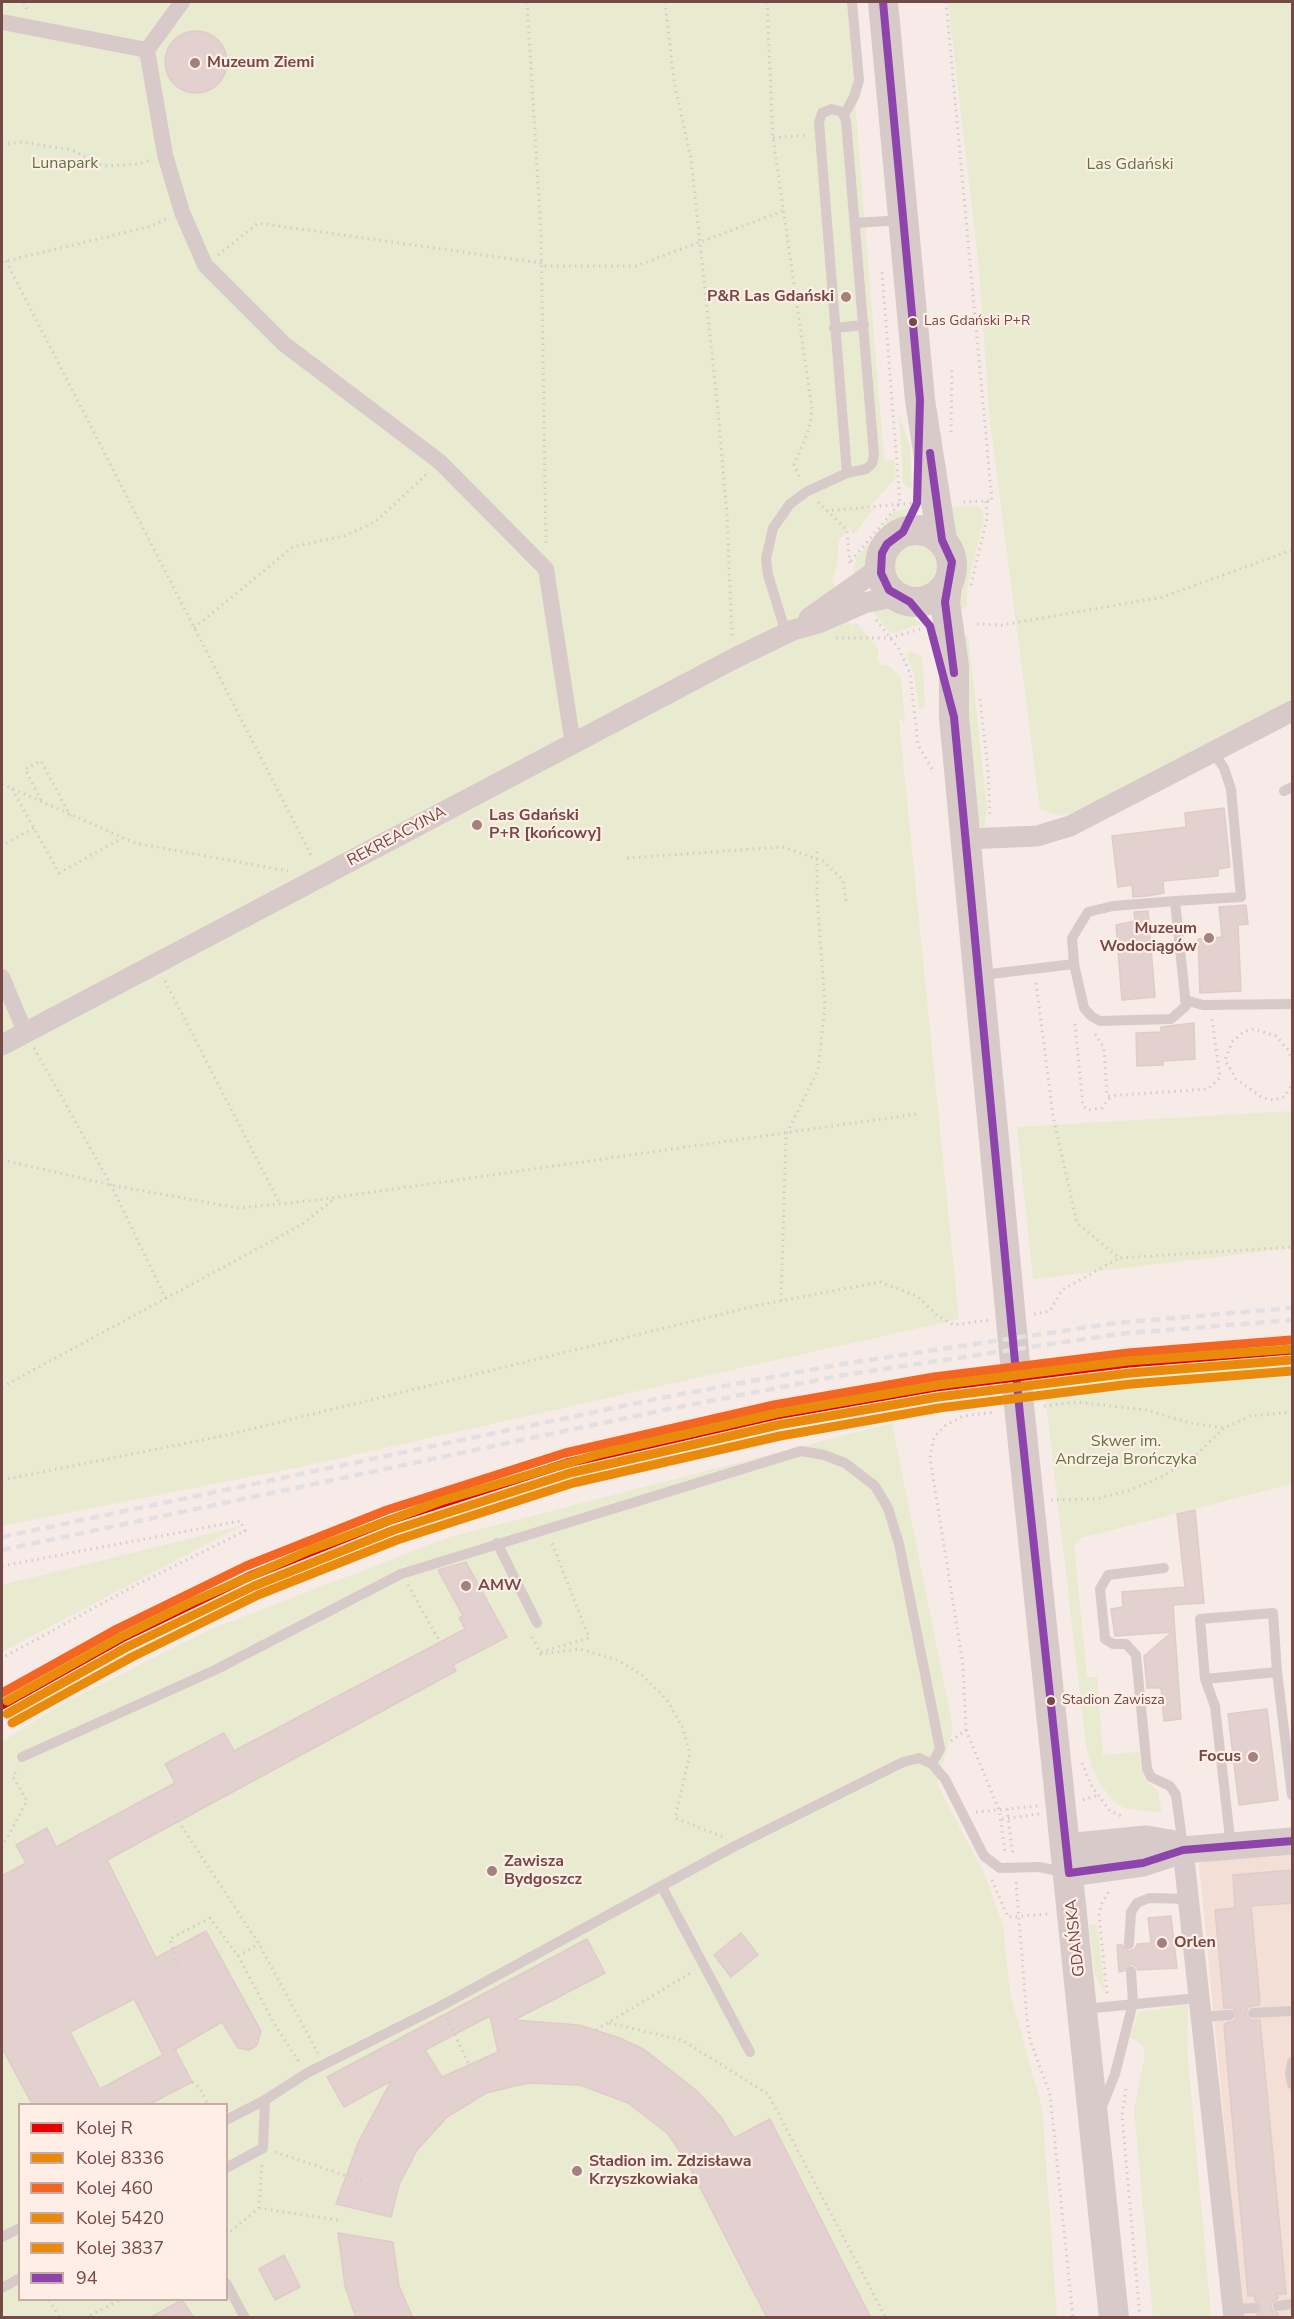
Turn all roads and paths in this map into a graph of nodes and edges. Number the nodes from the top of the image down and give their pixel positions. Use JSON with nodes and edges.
{"nodes":[{"id":1,"x":182,"y":2,"type":"edge"},
{"id":2,"x":527,"y":2,"type":"edge"},
{"id":3,"x":665,"y":2,"type":"edge"},
{"id":4,"x":767,"y":2,"type":"edge"},
{"id":5,"x":852,"y":2,"type":"edge"},
{"id":6,"x":883,"y":2,"type":"edge"},
{"id":7,"x":946,"y":2,"type":"edge"},
{"id":8,"x":2,"y":22,"type":"edge"},
{"id":9,"x":147,"y":50,"type":"junction"},
{"id":10,"x":844,"y":115,"type":"junction"},
{"id":11,"x":819,"y":134,"type":"junction"},
{"id":12,"x":773,"y":138,"type":"junction"},
{"id":13,"x":2,"y":144,"type":"edge"},
{"id":14,"x":165,"y":155,"type":"junction"},
{"id":15,"x":783,"y":211,"type":"junction"},
{"id":16,"x":182,"y":212,"type":"junction"},
{"id":17,"x":903,"y":220,"type":"junction"},
{"id":18,"x":855,"y":223,"type":"junction"},
{"id":19,"x":700,"y":242,"type":"junction"},
{"id":20,"x":4,"y":261,"type":"edge"},
{"id":21,"x":541,"y":263,"type":"junction"},
{"id":22,"x":205,"y":265,"type":"junction"},
{"id":23,"x":882,"y":267,"type":"dead end"},
{"id":24,"x":864,"y":325,"type":"junction"},
{"id":25,"x":834,"y":327,"type":"junction"},
{"id":26,"x":920,"y":400,"type":"junction"},
{"id":27,"x":440,"y":462,"type":"junction"},
{"id":28,"x":847,"y":473,"type":"junction"},
{"id":29,"x":798,"y":476,"type":"dead end"},
{"id":30,"x":986,"y":501,"type":"junction"},
{"id":31,"x":818,"y":502,"type":"dead end"},
{"id":32,"x":959,"y":502,"type":"dead end"},
{"id":33,"x":826,"y":512,"type":"junction"},
{"id":34,"x":902,"y":517,"type":"junction"},
{"id":35,"x":942,"y":540,"type":"junction"},
{"id":36,"x":1293,"y":550,"type":"edge"},
{"id":37,"x":880,"y":564,"type":"junction"},
{"id":38,"x":546,"y":569,"type":"junction"},
{"id":39,"x":958,"y":588,"type":"junction"},
{"id":40,"x":904,"y":599,"type":"junction"},
{"id":41,"x":873,"y":616,"type":"dead end"},
{"id":42,"x":977,"y":624,"type":"dead end"},
{"id":43,"x":194,"y":628,"type":"junction"},
{"id":44,"x":921,"y":629,"type":"dead end"},
{"id":45,"x":790,"y":632,"type":"junction"},
{"id":46,"x":890,"y":638,"type":"junction"},
{"id":47,"x":732,"y":647,"type":"dead end"},
{"id":48,"x":979,"y":692,"type":"dead end"},
{"id":49,"x":1293,"y":711,"type":"edge"},
{"id":50,"x":954,"y":717,"type":"junction"},
{"id":51,"x":916,"y":732,"type":"dead end"},
{"id":52,"x":573,"y":745,"type":"junction"},
{"id":53,"x":1213,"y":752,"type":"junction"},
{"id":54,"x":2,"y":784,"type":"edge"},
{"id":55,"x":11,"y":787,"type":"junction"},
{"id":56,"x":42,"y":802,"type":"junction"},
{"id":57,"x":71,"y":817,"type":"junction"},
{"id":58,"x":990,"y":821,"type":"dead end"},
{"id":59,"x":34,"y":828,"type":"junction"},
{"id":60,"x":122,"y":838,"type":"junction"},
{"id":61,"x":966,"y":839,"type":"junction"},
{"id":62,"x":6,"y":843,"type":"dead end"},
{"id":63,"x":817,"y":851,"type":"dead end"},
{"id":64,"x":627,"y":858,"type":"dead end"},
{"id":65,"x":817,"y":859,"type":"junction"},
{"id":66,"x":322,"y":876,"type":"junction"},
{"id":67,"x":846,"y":901,"type":"dead end"},
{"id":68,"x":1175,"y":902,"type":"junction"},
{"id":69,"x":156,"y":964,"type":"junction"},
{"id":70,"x":1074,"y":964,"type":"junction"},
{"id":71,"x":1034,"y":969,"type":"junction"},
{"id":72,"x":978,"y":976,"type":"junction"},
{"id":73,"x":2,"y":977,"type":"edge"},
{"id":74,"x":1185,"y":1000,"type":"junction"},
{"id":75,"x":1293,"y":1004,"type":"edge"},
{"id":76,"x":1211,"y":1005,"type":"junction"},
{"id":77,"x":1072,"y":1012,"type":"dead end"},
{"id":78,"x":1075,"y":1024,"type":"junction"},
{"id":79,"x":1084,"y":1028,"type":"dead end"},
{"id":80,"x":25,"y":1032,"type":"junction"},
{"id":81,"x":1093,"y":1032,"type":"dead end"},
{"id":82,"x":2,"y":1045,"type":"edge"},
{"id":83,"x":1293,"y":1061,"type":"edge"},
{"id":84,"x":1226,"y":1065,"type":"junction"},
{"id":85,"x":1219,"y":1067,"type":"junction"},
{"id":86,"x":1293,"y":1085,"type":"edge"},
{"id":87,"x":1112,"y":1095,"type":"junction"},
{"id":88,"x":917,"y":1114,"type":"dead end"},
{"id":89,"x":786,"y":1135,"type":"junction"},
{"id":90,"x":2,"y":1160,"type":"edge"},
{"id":91,"x":111,"y":1185,"type":"junction"},
{"id":92,"x":335,"y":1198,"type":"junction"},
{"id":93,"x":280,"y":1204,"type":"junction"},
{"id":94,"x":1293,"y":1247,"type":"edge"},
{"id":95,"x":1119,"y":1258,"type":"junction"},
{"id":96,"x":166,"y":1299,"type":"junction"},
{"id":97,"x":782,"y":1301,"type":"junction"},
{"id":98,"x":1012,"y":1312,"type":"junction"},
{"id":99,"x":2,"y":1387,"type":"edge"},
{"id":100,"x":1293,"y":1412,"type":"edge"},
{"id":101,"x":2,"y":1480,"type":"edge"},
{"id":102,"x":1051,"y":1500,"type":"dead end"},
{"id":103,"x":547,"y":1530,"type":"junction"},
{"id":104,"x":497,"y":1543,"type":"junction"},
{"id":105,"x":2,"y":1566,"type":"edge"},
{"id":106,"x":1164,"y":1568,"type":"dead end"},
{"id":107,"x":401,"y":1574,"type":"junction"},
{"id":108,"x":537,"y":1623,"type":"dead end"},
{"id":109,"x":531,"y":1635,"type":"dead end"},
{"id":110,"x":440,"y":1642,"type":"dead end"},
{"id":111,"x":541,"y":1652,"type":"junction"},
{"id":112,"x":2,"y":1658,"type":"edge"},
{"id":113,"x":1277,"y":1672,"type":"junction"},
{"id":114,"x":1205,"y":1679,"type":"junction"},
{"id":115,"x":966,"y":1730,"type":"dead end"},
{"id":116,"x":22,"y":1757,"type":"joint"},
{"id":117,"x":932,"y":1764,"type":"junction"},
{"id":118,"x":1091,"y":1785,"type":"dead end"},
{"id":119,"x":1293,"y":1795,"type":"edge"},
{"id":120,"x":1038,"y":1806,"type":"dead end"},
{"id":121,"x":1007,"y":1809,"type":"junction"},
{"id":122,"x":999,"y":1810,"type":"junction"},
{"id":123,"x":1110,"y":1811,"type":"dead end"},
{"id":124,"x":962,"y":1814,"type":"junction"},
{"id":125,"x":1044,"y":1814,"type":"dead end"},
{"id":126,"x":175,"y":1816,"type":"dead end"},
{"id":127,"x":1008,"y":1818,"type":"junction"},
{"id":128,"x":1002,"y":1819,"type":"junction"},
{"id":129,"x":715,"y":1834,"type":"dead end"},
{"id":130,"x":1293,"y":1840,"type":"edge"},
{"id":131,"x":2,"y":1846,"type":"edge"},
{"id":132,"x":1231,"y":1847,"type":"junction"},
{"id":133,"x":1183,"y":1850,"type":"junction"},
{"id":134,"x":1005,"y":1852,"type":"dead end"},
{"id":135,"x":1012,"y":1852,"type":"dead end"},
{"id":136,"x":984,"y":1856,"type":"junction"},
{"id":137,"x":1056,"y":1860,"type":"junction"},
{"id":138,"x":1016,"y":1884,"type":"dead end"},
{"id":139,"x":662,"y":1887,"type":"junction"},
{"id":140,"x":1189,"y":1899,"type":"junction"},
{"id":141,"x":1032,"y":1916,"type":"dead end"},
{"id":142,"x":1019,"y":1918,"type":"junction"},
{"id":143,"x":259,"y":1944,"type":"junction"},
{"id":144,"x":1129,"y":1944,"type":"dead end"},
{"id":145,"x":238,"y":1956,"type":"junction"},
{"id":146,"x":704,"y":1965,"type":"junction"},
{"id":147,"x":177,"y":1966,"type":"dead end"},
{"id":148,"x":1131,"y":1971,"type":"dead end"},
{"id":149,"x":1133,"y":2003,"type":"junction"},
{"id":150,"x":441,"y":2006,"type":"junction"},
{"id":151,"x":1083,"y":2008,"type":"junction"},
{"id":152,"x":1201,"y":2008,"type":"junction"},
{"id":153,"x":1293,"y":2011,"type":"edge"},
{"id":154,"x":1253,"y":2013,"type":"dead end"},
{"id":155,"x":1230,"y":2015,"type":"dead end"},
{"id":156,"x":609,"y":2023,"type":"junction"},
{"id":157,"x":596,"y":2030,"type":"dead end"},
{"id":158,"x":750,"y":2052,"type":"dead end"},
{"id":159,"x":1293,"y":2062,"type":"edge"},
{"id":160,"x":468,"y":2063,"type":"dead end"},
{"id":161,"x":324,"y":2064,"type":"junction"},
{"id":162,"x":307,"y":2073,"type":"junction"},
{"id":163,"x":192,"y":2082,"type":"dead end"},
{"id":164,"x":1293,"y":2084,"type":"edge"},
{"id":165,"x":265,"y":2100,"type":"junction"},
{"id":166,"x":207,"y":2103,"type":"edge"},
{"id":167,"x":228,"y":2119,"type":"edge"},
{"id":168,"x":1095,"y":2123,"type":"junction"},
{"id":169,"x":263,"y":2148,"type":"junction"},
{"id":170,"x":228,"y":2167,"type":"edge"},
{"id":171,"x":365,"y":2182,"type":"dead end"},
{"id":172,"x":259,"y":2208,"type":"junction"},
{"id":173,"x":339,"y":2220,"type":"dead end"},
{"id":174,"x":18,"y":2229,"type":"edge"},
{"id":175,"x":228,"y":2233,"type":"edge"},
{"id":176,"x":2,"y":2237,"type":"edge"},
{"id":177,"x":18,"y":2279,"type":"edge"},
{"id":178,"x":228,"y":2287,"type":"edge"},
{"id":179,"x":2,"y":2288,"type":"edge"},
{"id":180,"x":50,"y":2301,"type":"edge"},
{"id":181,"x":118,"y":2301,"type":"edge"},
{"id":182,"x":1293,"y":2304,"type":"edge"},
{"id":183,"x":1278,"y":2306,"type":"dead end"},
{"id":184,"x":1255,"y":2308,"type":"dead end"},
{"id":185,"x":1233,"y":2313,"type":"edge"},
{"id":186,"x":60,"y":2318,"type":"edge"},
{"id":187,"x":85,"y":2318,"type":"edge"},
{"id":188,"x":245,"y":2318,"type":"edge"},
{"id":189,"x":886,"y":2318,"type":"edge"},
{"id":190,"x":1073,"y":2318,"type":"edge"},
{"id":191,"x":1114,"y":2318,"type":"edge"}],
"edges":[{"from":1,"to":9,"type":"street"},
{"from":2,"to":21,"type":"path"},
{"from":3,"to":19,"type":"path"},
{"from":4,"to":12,"type":"path"},
{"from":5,"to":10,"type":"lane"},
{"from":6,"to":17,"type":"main road"},
{"from":7,"to":30,"type":"path"},
{"from":8,"to":9,"type":"street"},
{"from":9,"to":14,"type":"street"},
{"from":10,"to":11,"type":"lane"},
{"from":10,"to":18,"type":"lane"},
{"from":11,"to":12,"type":"path"},
{"from":11,"to":25,"type":"lane"},
{"from":12,"to":15,"type":"path"},
{"from":13,"to":14,"type":"path"},
{"from":14,"to":16,"type":"street"},
{"from":15,"to":19,"type":"path"},
{"from":15,"to":29,"type":"path"},
{"from":16,"to":20,"type":"path"},
{"from":16,"to":22,"type":"street"},
{"from":17,"to":18,"type":"lane"},
{"from":17,"to":26,"type":"main road"},
{"from":18,"to":24,"type":"lane"},
{"from":19,"to":21,"type":"path"},
{"from":19,"to":47,"type":"path"},
{"from":20,"to":43,"type":"path"},
{"from":21,"to":22,"type":"path"},
{"from":21,"to":38,"type":"path"},
{"from":22,"to":27,"type":"street"},
{"from":23,"to":34,"type":"path"},
{"from":24,"to":25,"type":"lane"},
{"from":24,"to":28,"type":"lane"},
{"from":25,"to":28,"type":"lane"},
{"from":26,"to":34,"type":"main road"},
{"from":26,"to":35,"type":"main road"},
{"from":27,"to":38,"type":"street"},
{"from":27,"to":43,"type":"path"},
{"from":28,"to":45,"type":"lane"},
{"from":30,"to":32,"type":"path"},
{"from":30,"to":39,"type":"path"},
{"from":31,"to":33,"type":"path"},
{"from":33,"to":34,"type":"path"},
{"from":33,"to":34,"type":"path"},
{"from":34,"to":35,"type":"main road"},
{"from":34,"to":37,"type":"main road"},
{"from":35,"to":39,"type":"main road"},
{"from":36,"to":42,"type":"path"},
{"from":37,"to":40,"type":"main road"},
{"from":37,"to":45,"type":"street","name":"REKREACYJNA"},
{"from":38,"to":52,"type":"street"},
{"from":39,"to":40,"type":"main road"},
{"from":39,"to":50,"type":"main road"},
{"from":40,"to":45,"type":"street","name":"REKREACYJNA"},
{"from":40,"to":50,"type":"main road"},
{"from":41,"to":46,"type":"path"},
{"from":43,"to":66,"type":"path"},
{"from":44,"to":46,"type":"path"},
{"from":45,"to":52,"type":"street","name":"REKREACYJNA"},
{"from":46,"to":51,"type":"path"},
{"from":48,"to":58,"type":"path"},
{"from":49,"to":53,"type":"street"},
{"from":50,"to":61,"type":"main road"},
{"from":52,"to":66,"type":"street","name":"REKREACYJNA"},
{"from":53,"to":61,"type":"street"},
{"from":53,"to":68,"type":"lane"},
{"from":54,"to":55,"type":"path"},
{"from":55,"to":56,"type":"path"},
{"from":55,"to":59,"type":"path"},
{"from":56,"to":57,"type":"path"},
{"from":56,"to":57,"type":"path"},
{"from":57,"to":60,"type":"path"},
{"from":59,"to":60,"type":"path"},
{"from":59,"to":62,"type":"path"},
{"from":60,"to":66,"type":"path"},
{"from":61,"to":72,"type":"main road"},
{"from":63,"to":65,"type":"path"},
{"from":64,"to":65,"type":"path"},
{"from":65,"to":67,"type":"path"},
{"from":65,"to":89,"type":"path"},
{"from":66,"to":69,"type":"street","name":"REKREACYJNA"},
{"from":68,"to":70,"type":"lane"},
{"from":68,"to":74,"type":"lane"},
{"from":69,"to":80,"type":"street","name":"REKREACYJNA"},
{"from":69,"to":93,"type":"path"},
{"from":70,"to":71,"type":"lane"},
{"from":70,"to":74,"type":"lane"},
{"from":71,"to":72,"type":"lane"},
{"from":71,"to":95,"type":"path"},
{"from":72,"to":98,"type":"main road"},
{"from":73,"to":80,"type":"street"},
{"from":74,"to":76,"type":"lane"},
{"from":75,"to":76,"type":"lane"},
{"from":76,"to":85,"type":"path"},
{"from":77,"to":78,"type":"path"},
{"from":78,"to":79,"type":"path"},
{"from":78,"to":87,"type":"path"},
{"from":80,"to":82,"type":"street","name":"REKREACYJNA"},
{"from":80,"to":91,"type":"path"},
{"from":81,"to":87,"type":"path"},
{"from":83,"to":84,"type":"path"},
{"from":84,"to":85,"type":"path"},
{"from":84,"to":86,"type":"path"},
{"from":85,"to":87,"type":"path"},
{"from":88,"to":89,"type":"path"},
{"from":89,"to":92,"type":"path"},
{"from":89,"to":97,"type":"path"},
{"from":90,"to":91,"type":"path"},
{"from":91,"to":93,"type":"path"},
{"from":91,"to":96,"type":"path"},
{"from":92,"to":93,"type":"path"},
{"from":92,"to":96,"type":"path"},
{"from":94,"to":95,"type":"path"},
{"from":95,"to":98,"type":"path"},
{"from":96,"to":99,"type":"path"},
{"from":97,"to":98,"type":"path"},
{"from":97,"to":101,"type":"path"},
{"from":98,"to":137,"type":"main road","name":"GDAŃSKA"},
{"from":100,"to":102,"type":"path"},
{"from":103,"to":104,"type":"lane"},
{"from":103,"to":111,"type":"path"},
{"from":103,"to":117,"type":"lane"},
{"from":104,"to":107,"type":"lane"},
{"from":104,"to":108,"type":"lane"},
{"from":105,"to":112,"type":"path"},
{"from":106,"to":133,"type":"lane"},
{"from":107,"to":110,"type":"path"},
{"from":107,"to":116,"type":"lane"},
{"from":109,"to":111,"type":"path"},
{"from":111,"to":129,"type":"path"},
{"from":113,"to":114,"type":"lane"},
{"from":113,"to":114,"type":"lane"},
{"from":113,"to":119,"type":"lane"},
{"from":114,"to":132,"type":"lane"},
{"from":115,"to":122,"type":"path"},
{"from":116,"to":131,"type":"path"},
{"from":117,"to":124,"type":"lane"},
{"from":117,"to":139,"type":"lane"},
{"from":118,"to":123,"type":"path"},
{"from":120,"to":121,"type":"path"},
{"from":121,"to":122,"type":"path"},
{"from":121,"to":127,"type":"path"},
{"from":122,"to":124,"type":"path"},
{"from":122,"to":128,"type":"path"},
{"from":124,"to":136,"type":"lane"},
{"from":125,"to":127,"type":"path"},
{"from":126,"to":143,"type":"path"},
{"from":127,"to":128,"type":"path"},
{"from":127,"to":135,"type":"path"},
{"from":128,"to":134,"type":"path"},
{"from":130,"to":132,"type":"street"},
{"from":132,"to":133,"type":"street"},
{"from":133,"to":137,"type":"street"},
{"from":133,"to":137,"type":"street"},
{"from":133,"to":140,"type":"street"},
{"from":136,"to":137,"type":"lane"},
{"from":136,"to":142,"type":"path"},
{"from":137,"to":151,"type":"main road","name":"GDAŃSKA"},
{"from":138,"to":142,"type":"path"},
{"from":139,"to":146,"type":"lane"},
{"from":139,"to":150,"type":"lane"},
{"from":140,"to":144,"type":"lane"},
{"from":140,"to":152,"type":"street"},
{"from":141,"to":142,"type":"path"},
{"from":142,"to":190,"type":"path"},
{"from":143,"to":145,"type":"path"},
{"from":143,"to":161,"type":"path"},
{"from":145,"to":147,"type":"path"},
{"from":145,"to":162,"type":"path"},
{"from":146,"to":156,"type":"path"},
{"from":146,"to":158,"type":"lane"},
{"from":148,"to":149,"type":"lane"},
{"from":149,"to":151,"type":"lane"},
{"from":149,"to":152,"type":"lane"},
{"from":149,"to":168,"type":"lane"},
{"from":150,"to":160,"type":"path"},
{"from":150,"to":161,"type":"lane"},
{"from":151,"to":168,"type":"main road","name":"GDAŃSKA"},
{"from":152,"to":155,"type":"lane"},
{"from":152,"to":185,"type":"street"},
{"from":153,"to":154,"type":"lane"},
{"from":156,"to":157,"type":"path"},
{"from":156,"to":189,"type":"path"},
{"from":159,"to":164,"type":"lane"},
{"from":161,"to":162,"type":"lane"},
{"from":162,"to":165,"type":"lane"},
{"from":163,"to":166,"type":"path"},
{"from":165,"to":167,"type":"lane"},
{"from":165,"to":169,"type":"lane"},
{"from":168,"to":191,"type":"main road","name":"GDAŃSKA"},
{"from":169,"to":170,"type":"lane"},
{"from":169,"to":171,"type":"path"},
{"from":169,"to":172,"type":"path"},
{"from":172,"to":173,"type":"path"},
{"from":172,"to":175,"type":"path"},
{"from":174,"to":176,"type":"lane"},
{"from":177,"to":179,"type":"lane"},
{"from":178,"to":188,"type":"lane"},
{"from":180,"to":186,"type":"path"},
{"from":181,"to":187,"type":"path"},
{"from":182,"to":183,"type":"lane"},
{"from":184,"to":185,"type":"lane"}]}
